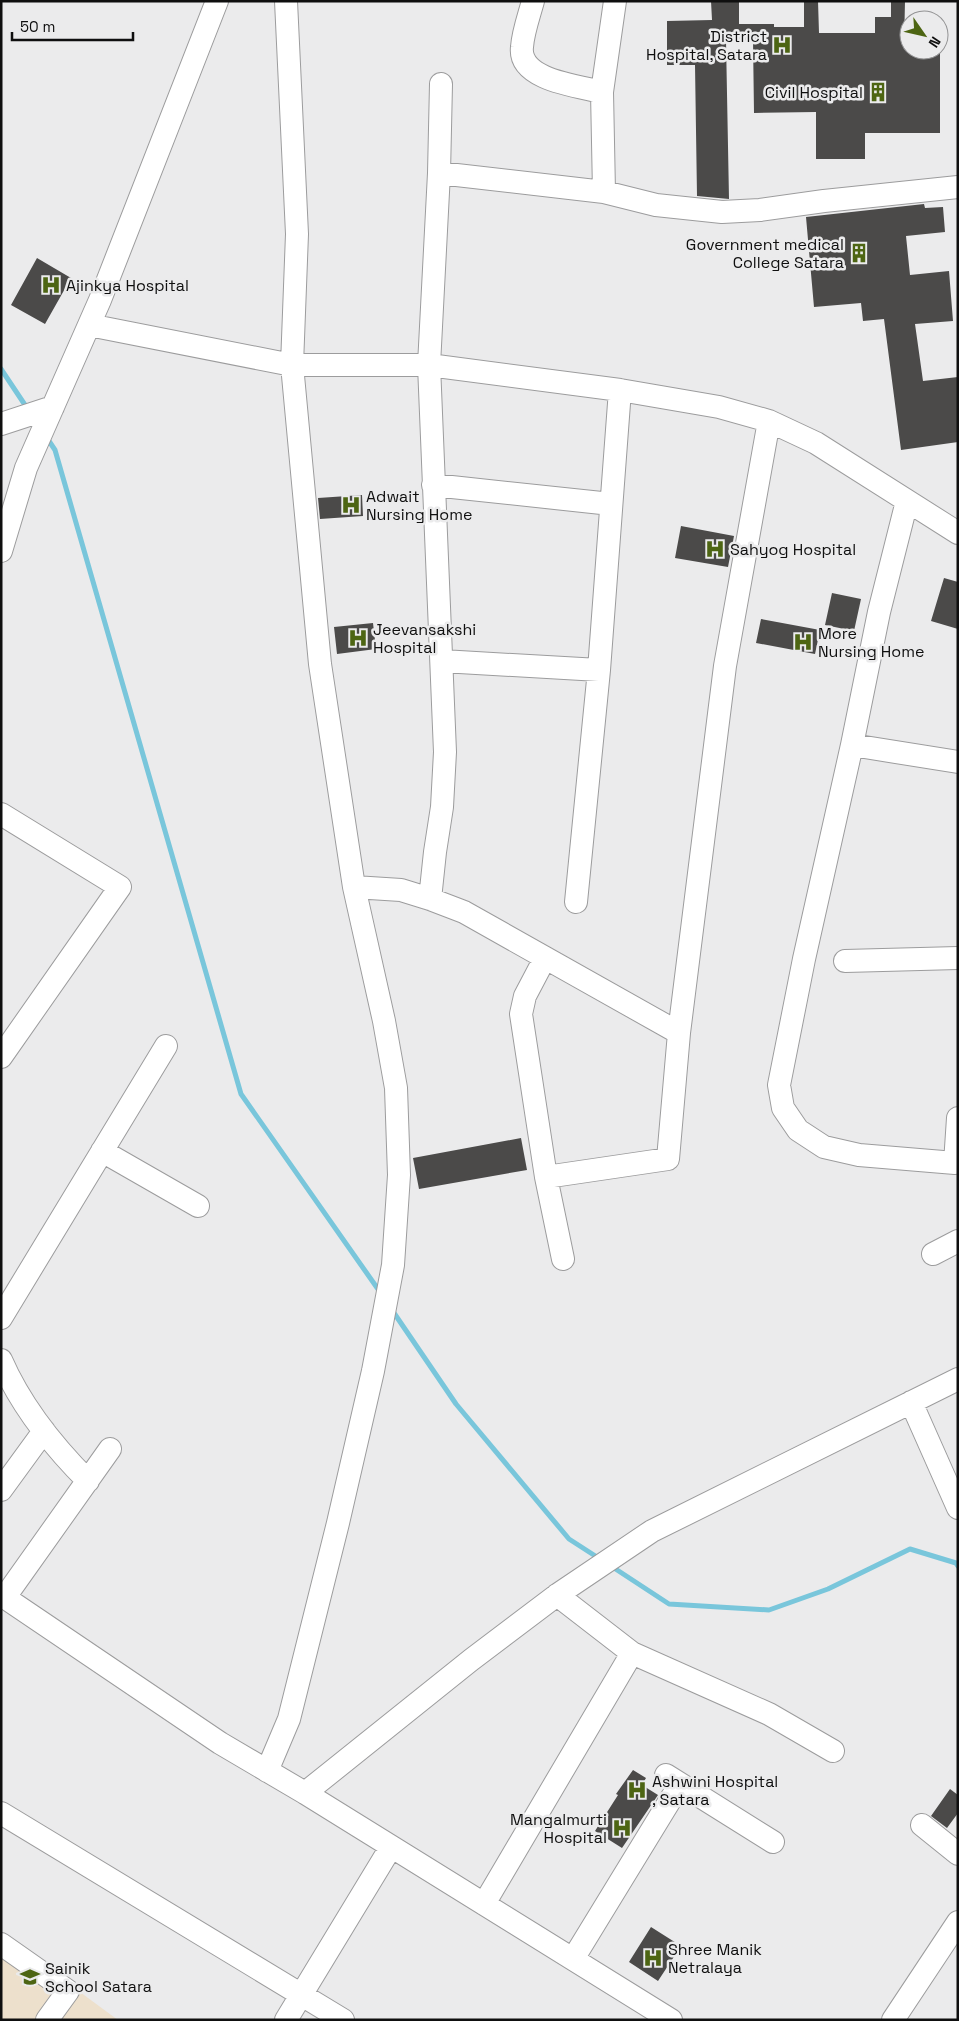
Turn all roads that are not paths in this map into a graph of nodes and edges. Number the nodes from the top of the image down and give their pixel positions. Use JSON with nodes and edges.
{"nodes":[{"id":1,"x":216,"y":1,"type":"edge"},
{"id":2,"x":286,"y":1,"type":"edge"},
{"id":3,"x":532,"y":1,"type":"edge"},
{"id":4,"x":615,"y":1,"type":"edge"},
{"id":5,"x":441,"y":84,"type":"dead end"},
{"id":6,"x":602,"y":92,"type":"junction"},
{"id":7,"x":439,"y":174,"type":"junction"},
{"id":8,"x":958,"y":187,"type":"edge"},
{"id":9,"x":604,"y":192,"type":"junction"},
{"id":10,"x":89,"y":325,"type":"junction"},
{"id":11,"x":292,"y":364,"type":"junction"},
{"id":12,"x":429,"y":365,"type":"junction"},
{"id":13,"x":620,"y":390,"type":"junction"},
{"id":14,"x":53,"y":408,"type":"junction"},
{"id":15,"x":769,"y":420,"type":"junction"},
{"id":16,"x":1,"y":424,"type":"edge"},
{"id":17,"x":433,"y":485,"type":"junction"},
{"id":18,"x":907,"y":500,"type":"junction"},
{"id":19,"x":610,"y":504,"type":"junction"},
{"id":20,"x":958,"y":533,"type":"edge"},
{"id":21,"x":1,"y":551,"type":"edge"},
{"id":22,"x":442,"y":661,"type":"junction"},
{"id":23,"x":599,"y":670,"type":"junction"},
{"id":24,"x":852,"y":745,"type":"junction"},
{"id":25,"x":958,"y":762,"type":"edge"},
{"id":26,"x":1,"y":814,"type":"edge"},
{"id":27,"x":354,"y":887,"type":"junction"},
{"id":28,"x":430,"y":899,"type":"junction"},
{"id":29,"x":576,"y":902,"type":"dead end"},
{"id":30,"x":545,"y":958,"type":"junction"},
{"id":31,"x":958,"y":958,"type":"edge"},
{"id":32,"x":845,"y":961,"type":"dead end"},
{"id":33,"x":678,"y":1033,"type":"junction"},
{"id":34,"x":166,"y":1046,"type":"dead end"},
{"id":35,"x":1,"y":1057,"type":"edge"},
{"id":36,"x":958,"y":1118,"type":"edge"},
{"id":37,"x":102,"y":1151,"type":"junction"},
{"id":38,"x":957,"y":1163,"type":"edge"},
{"id":39,"x":546,"y":1177,"type":"junction"},
{"id":40,"x":198,"y":1206,"type":"dead end"},
{"id":41,"x":958,"y":1241,"type":"edge"},
{"id":42,"x":933,"y":1254,"type":"dead end"},
{"id":43,"x":563,"y":1259,"type":"dead end"},
{"id":44,"x":1,"y":1318,"type":"edge"},
{"id":45,"x":1,"y":1360,"type":"edge"},
{"id":46,"x":958,"y":1379,"type":"edge"},
{"id":47,"x":911,"y":1402,"type":"junction"},
{"id":48,"x":44,"y":1431,"type":"junction"},
{"id":49,"x":110,"y":1449,"type":"dead end"},
{"id":50,"x":88,"y":1481,"type":"junction"},
{"id":51,"x":1,"y":1490,"type":"edge"},
{"id":52,"x":958,"y":1508,"type":"edge"},
{"id":53,"x":557,"y":1595,"type":"junction"},
{"id":54,"x":3,"y":1596,"type":"edge"},
{"id":55,"x":632,"y":1653,"type":"junction"},
{"id":56,"x":833,"y":1751,"type":"dead end"},
{"id":57,"x":267,"y":1771,"type":"junction"},
{"id":58,"x":305,"y":1793,"type":"junction"},
{"id":59,"x":1,"y":1813,"type":"edge"},
{"id":60,"x":922,"y":1825,"type":"dead end"},
{"id":61,"x":774,"y":1842,"type":"dead end"},
{"id":62,"x":391,"y":1847,"type":"junction"},
{"id":63,"x":958,"y":1854,"type":"edge"},
{"id":64,"x":484,"y":1904,"type":"junction"},
{"id":65,"x":954,"y":1936,"type":"edge"},
{"id":66,"x":1,"y":1944,"type":"edge"},
{"id":67,"x":573,"y":1959,"type":"junction"},
{"id":68,"x":302,"y":1993,"type":"junction"},
{"id":69,"x":47,"y":2020,"type":"edge"},
{"id":70,"x":286,"y":2020,"type":"edge"},
{"id":71,"x":343,"y":2020,"type":"edge"},
{"id":72,"x":671,"y":2020,"type":"edge"},
{"id":73,"x":893,"y":2020,"type":"edge"}],
"edges":[{"from":1,"to":10,"type":"street"},
{"from":2,"to":11,"type":"street"},
{"from":3,"to":6,"type":"street"},
{"from":4,"to":6,"type":"street"},
{"from":5,"to":7,"type":"street"},
{"from":6,"to":9,"type":"street"},
{"from":7,"to":9,"type":"street"},
{"from":7,"to":12,"type":"street"},
{"from":8,"to":9,"type":"street"},
{"from":10,"to":11,"type":"street"},
{"from":10,"to":14,"type":"street"},
{"from":11,"to":12,"type":"street"},
{"from":11,"to":27,"type":"street"},
{"from":12,"to":13,"type":"street"},
{"from":12,"to":17,"type":"street"},
{"from":13,"to":15,"type":"street"},
{"from":13,"to":19,"type":"street"},
{"from":14,"to":16,"type":"street"},
{"from":14,"to":21,"type":"street"},
{"from":15,"to":18,"type":"street"},
{"from":15,"to":33,"type":"street"},
{"from":17,"to":19,"type":"street"},
{"from":17,"to":22,"type":"street"},
{"from":18,"to":20,"type":"street"},
{"from":18,"to":24,"type":"street"},
{"from":19,"to":23,"type":"street"},
{"from":22,"to":23,"type":"street"},
{"from":22,"to":28,"type":"street"},
{"from":23,"to":29,"type":"street"},
{"from":24,"to":25,"type":"street"},
{"from":24,"to":38,"type":"street"},
{"from":26,"to":35,"type":"street"},
{"from":27,"to":28,"type":"street"},
{"from":27,"to":57,"type":"street"},
{"from":28,"to":30,"type":"street"},
{"from":30,"to":33,"type":"street"},
{"from":30,"to":39,"type":"street"},
{"from":31,"to":32,"type":"street"},
{"from":33,"to":39,"type":"street"},
{"from":34,"to":37,"type":"street"},
{"from":36,"to":38,"type":"street"},
{"from":37,"to":40,"type":"street"},
{"from":37,"to":44,"type":"street"},
{"from":39,"to":43,"type":"street"},
{"from":41,"to":42,"type":"street"},
{"from":45,"to":48,"type":"street"},
{"from":46,"to":47,"type":"street"},
{"from":47,"to":52,"type":"street"},
{"from":47,"to":53,"type":"street"},
{"from":48,"to":50,"type":"street"},
{"from":48,"to":51,"type":"street"},
{"from":49,"to":50,"type":"street"},
{"from":50,"to":54,"type":"street"},
{"from":53,"to":55,"type":"street"},
{"from":53,"to":58,"type":"street"},
{"from":54,"to":57,"type":"street"},
{"from":55,"to":56,"type":"street"},
{"from":55,"to":64,"type":"street"},
{"from":57,"to":58,"type":"street"},
{"from":58,"to":62,"type":"street"},
{"from":59,"to":68,"type":"street"},
{"from":60,"to":63,"type":"street"},
{"from":61,"to":67,"type":"street"},
{"from":62,"to":64,"type":"street"},
{"from":62,"to":68,"type":"street"},
{"from":64,"to":67,"type":"street"},
{"from":65,"to":73,"type":"street"},
{"from":66,"to":69,"type":"street"},
{"from":67,"to":72,"type":"street"},
{"from":68,"to":70,"type":"street"},
{"from":68,"to":71,"type":"street"}]}
